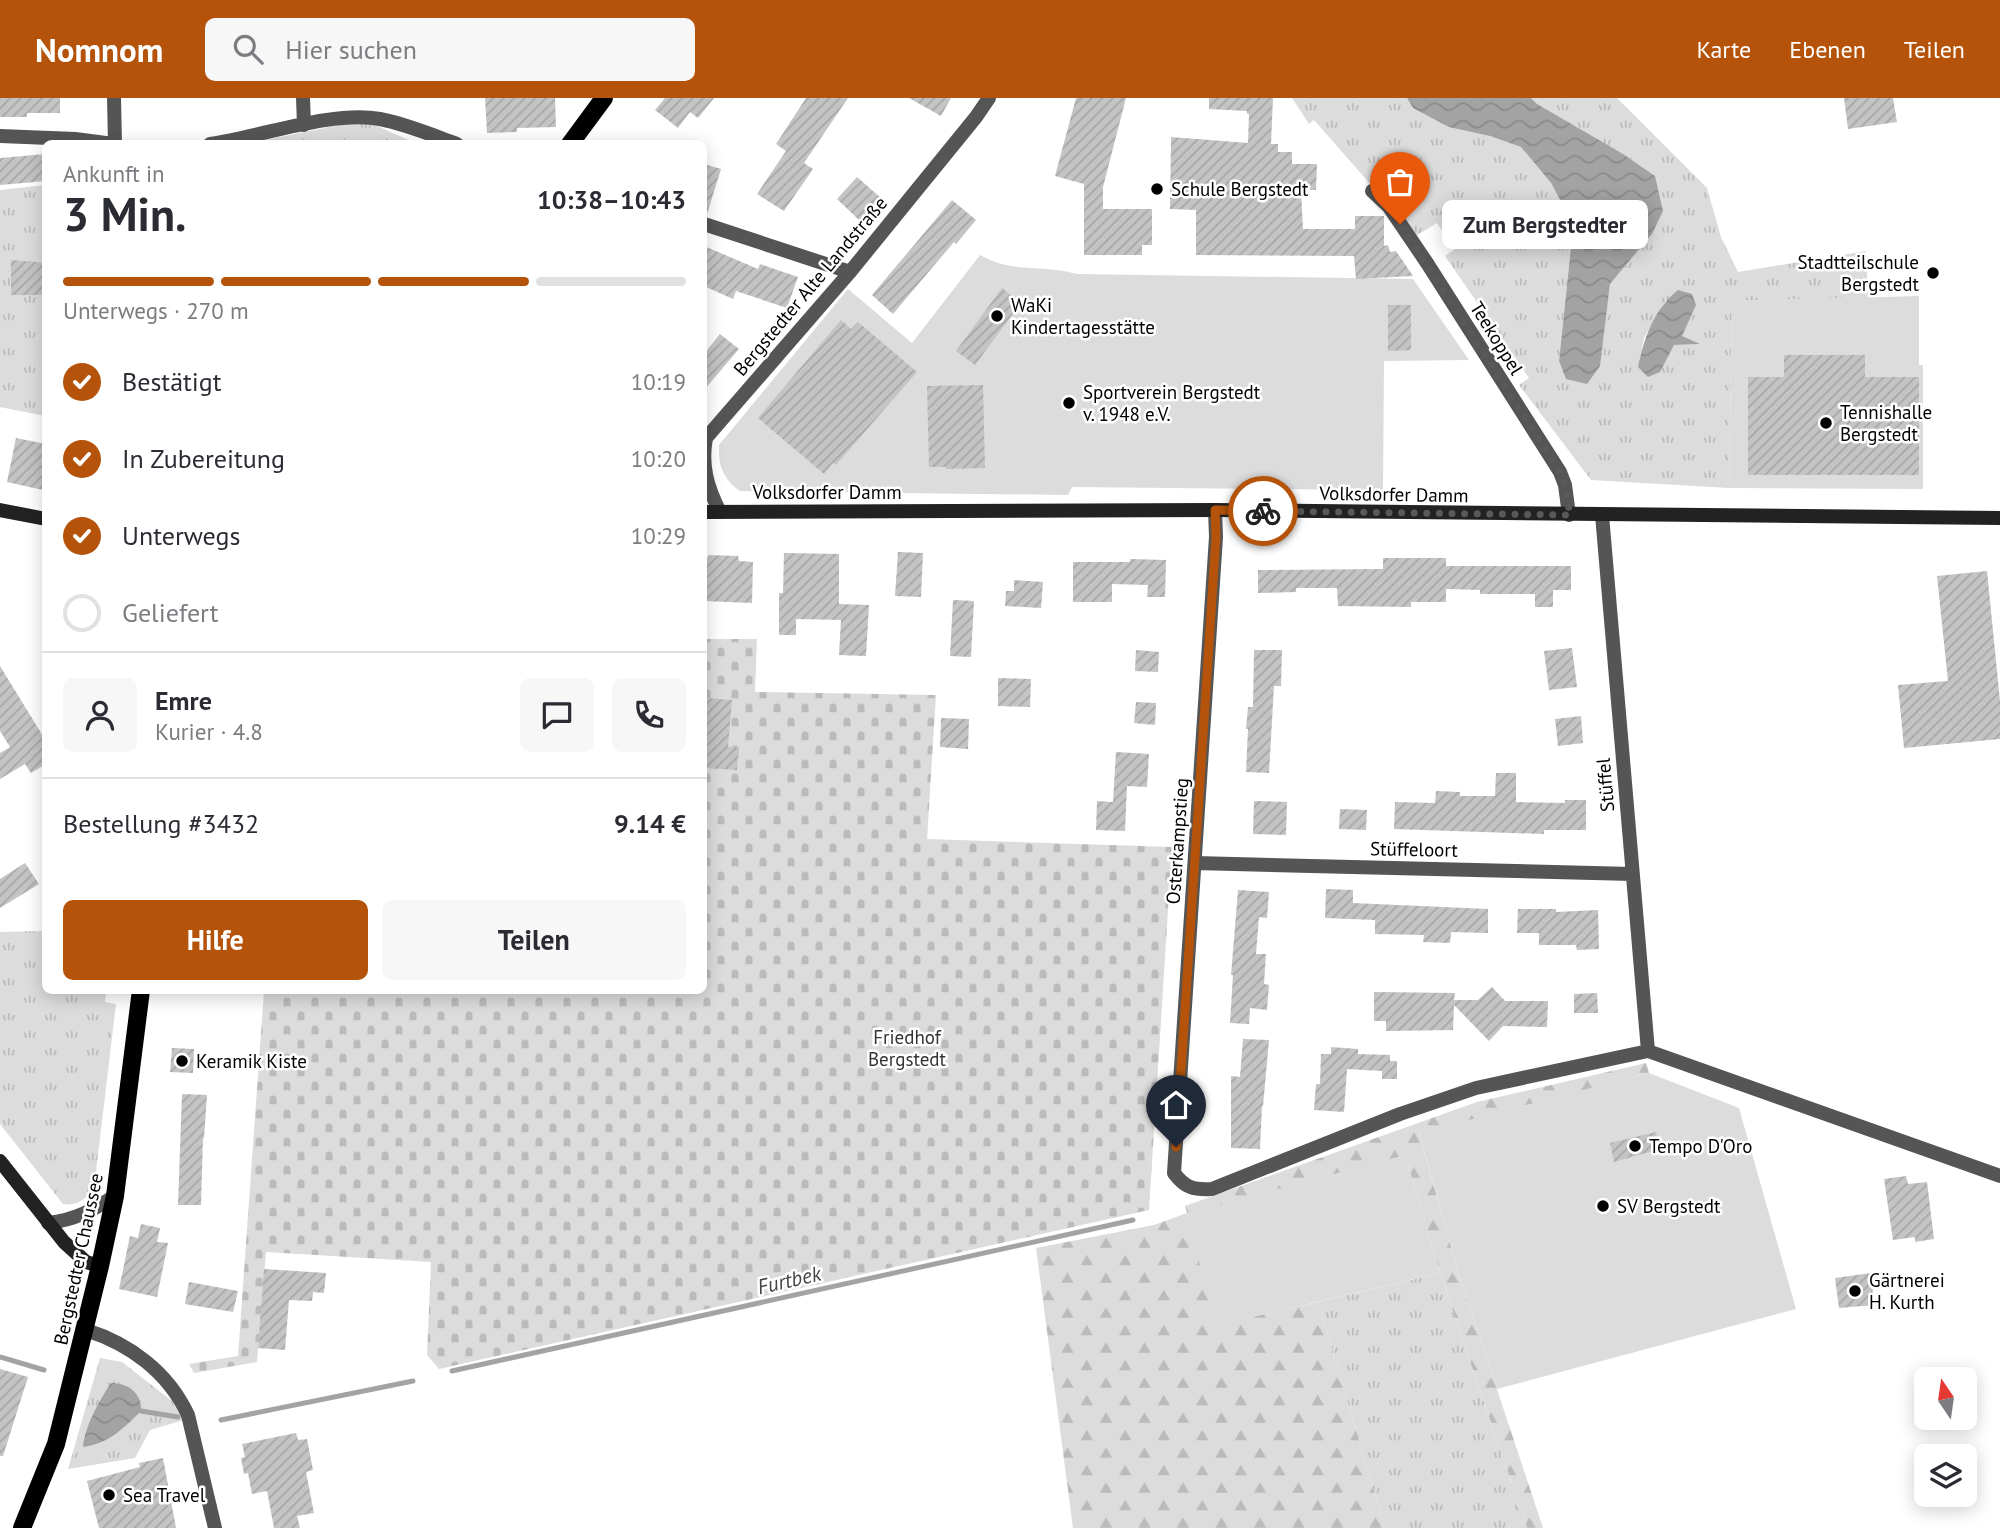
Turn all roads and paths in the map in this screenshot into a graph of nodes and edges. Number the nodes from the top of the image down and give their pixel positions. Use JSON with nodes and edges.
{"nodes":[{"id":1,"x":114,"y":98,"type":"edge"},
{"id":2,"x":303,"y":98,"type":"edge"},
{"id":3,"x":604,"y":98,"type":"edge"},
{"id":4,"x":989,"y":98,"type":"edge"},
{"id":5,"x":304,"y":124,"type":"junction"},
{"id":6,"x":0,"y":136,"type":"edge"},
{"id":7,"x":83,"y":140,"type":"edge"},
{"id":8,"x":114,"y":140,"type":"edge"},
{"id":9,"x":229,"y":140,"type":"edge"},
{"id":10,"x":445,"y":140,"type":"edge"},
{"id":11,"x":573,"y":140,"type":"edge"},
{"id":12,"x":1372,"y":191,"type":"dead end"},
{"id":13,"x":707,"y":225,"type":"edge"},
{"id":14,"x":850,"y":272,"type":"junction"},
{"id":15,"x":707,"y":437,"type":"edge"},
{"id":16,"x":707,"y":481,"type":"edge"},
{"id":17,"x":0,"y":510,"type":"edge"},
{"id":18,"x":1215,"y":510,"type":"junction"},
{"id":19,"x":707,"y":512,"type":"edge"},
{"id":20,"x":720,"y":512,"type":"junction"},
{"id":21,"x":1570,"y":515,"type":"junction"},
{"id":22,"x":1602,"y":515,"type":"junction"},
{"id":23,"x":42,"y":518,"type":"edge"},
{"id":24,"x":2000,"y":518,"type":"edge"},
{"id":25,"x":1195,"y":863,"type":"junction"},
{"id":26,"x":1632,"y":874,"type":"junction"},
{"id":27,"x":140,"y":994,"type":"edge"},
{"id":28,"x":1648,"y":1051,"type":"junction"},
{"id":29,"x":0,"y":1161,"type":"edge"},
{"id":30,"x":2000,"y":1176,"type":"edge"},
{"id":31,"x":115,"y":1196,"type":"junction"},
{"id":32,"x":48,"y":1223,"type":"junction"},
{"id":33,"x":100,"y":1266,"type":"junction"},
{"id":34,"x":86,"y":1330,"type":"junction"},
{"id":35,"x":22,"y":1528,"type":"edge"},
{"id":36,"x":215,"y":1528,"type":"edge"}],
"edges":[{"from":1,"to":8,"type":"street"},
{"from":2,"to":5,"type":"street"},
{"from":3,"to":11,"type":"main road"},
{"from":4,"to":14,"type":"street","name":"Bergstedter Alte Landstraße"},
{"from":5,"to":9,"type":"street"},
{"from":5,"to":10,"type":"street"},
{"from":6,"to":7,"type":"street"},
{"from":12,"to":21,"type":"street","name":"Teekoppel"},
{"from":13,"to":14,"type":"street"},
{"from":14,"to":15,"type":"street","name":"Bergstedter Alte Landstraße"},
{"from":16,"to":20,"type":"street","name":"Bergstedter Alte Landstraße"},
{"from":17,"to":23,"type":"main road"},
{"from":18,"to":20,"type":"main road","name":"Volksdorfer Damm"},
{"from":18,"to":21,"type":"main road","name":"Volksdorfer Damm"},
{"from":18,"to":25,"type":"street","name":"Osterkampstieg"},
{"from":19,"to":20,"type":"main road","name":"Volksdorfer Damm"},
{"from":21,"to":22,"type":"main road","name":"Volksdorfer Damm"},
{"from":22,"to":24,"type":"main road","name":"Volksdorfer Damm"},
{"from":22,"to":26,"type":"street","name":"Stüffel"},
{"from":25,"to":26,"type":"street","name":"Stüffeloort"},
{"from":25,"to":28,"type":"street","name":"Osterkampstieg"},
{"from":26,"to":28,"type":"street","name":"Stüffel"},
{"from":27,"to":31,"type":"main road","name":"Bergstedter Chaussee"},
{"from":28,"to":30,"type":"street"},
{"from":29,"to":32,"type":"main road"},
{"from":31,"to":32,"type":"street"},
{"from":31,"to":33,"type":"main road","name":"Bergstedter Chaussee"},
{"from":32,"to":33,"type":"main road"},
{"from":33,"to":34,"type":"main road","name":"Bergstedter Chaussee"},
{"from":34,"to":35,"type":"main road","name":"Bergstedter Chaussee"},
{"from":34,"to":36,"type":"street"}]}
